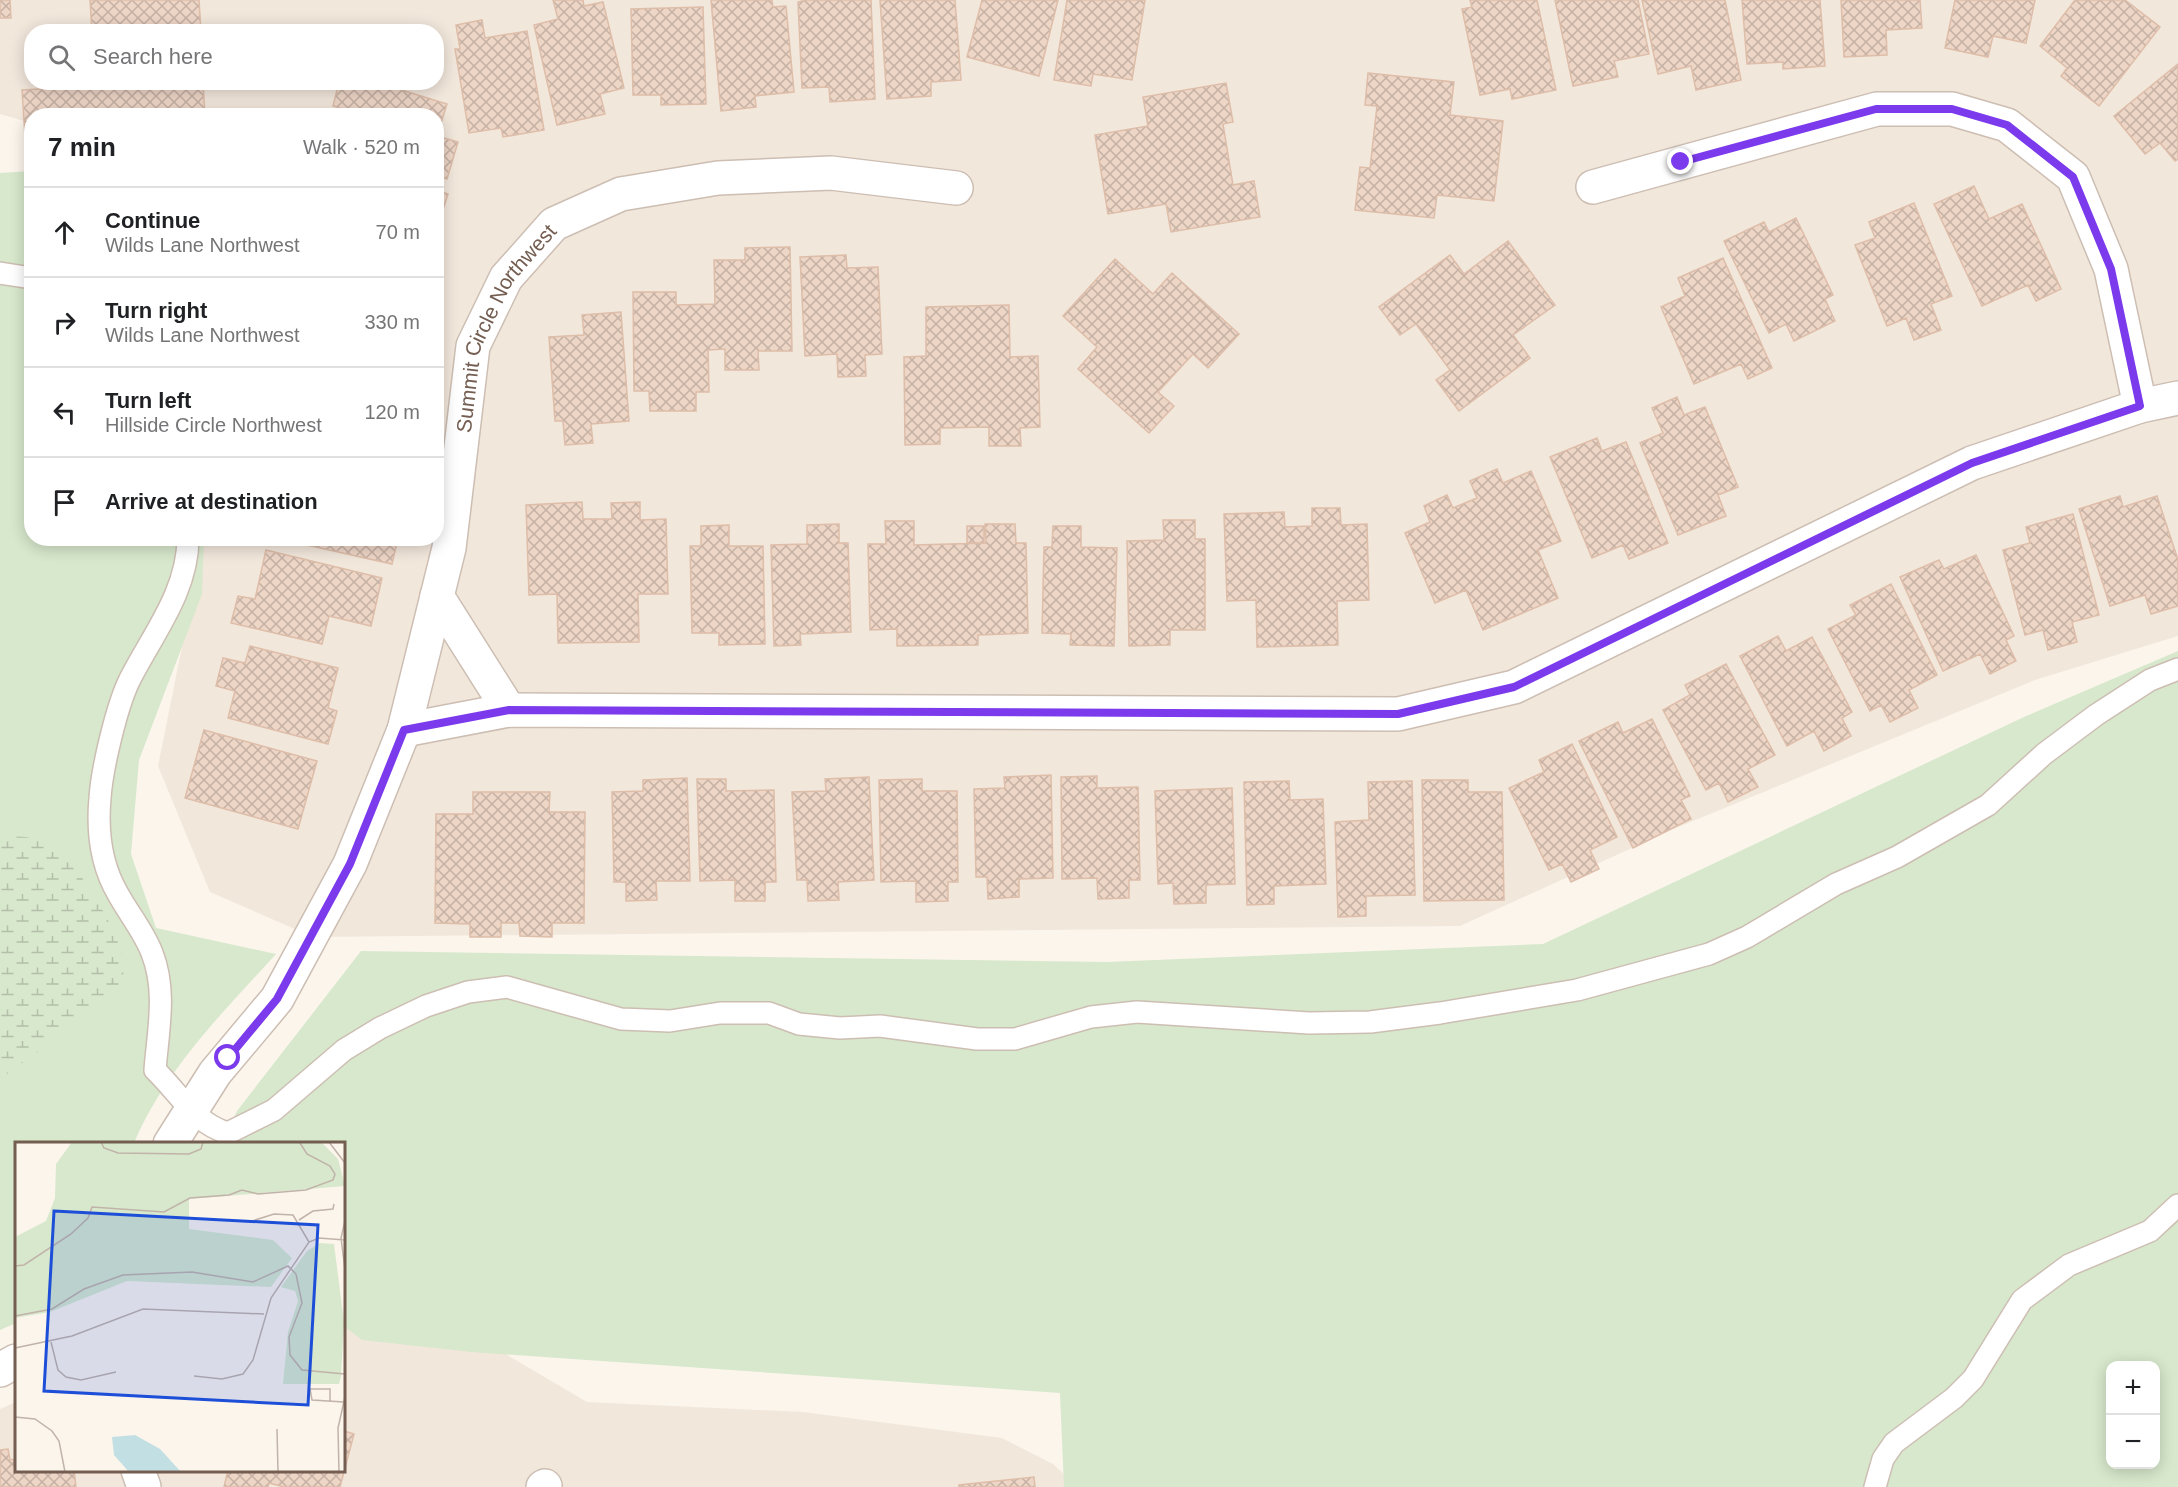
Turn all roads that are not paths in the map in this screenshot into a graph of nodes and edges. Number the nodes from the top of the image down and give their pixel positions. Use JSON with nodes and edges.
{"nodes":[{"id":1,"x":1593,"y":187,"type":"dead end"},
{"id":2,"x":956,"y":188,"type":"dead end"},
{"id":3,"x":0,"y":273,"type":"edge"},
{"id":4,"x":24,"y":277,"type":"edge"},
{"id":5,"x":2178,"y":398,"type":"edge"},
{"id":6,"x":2140,"y":406,"type":"junction"},
{"id":7,"x":187,"y":546,"type":"edge"},
{"id":8,"x":437,"y":596,"type":"junction"},
{"id":9,"x":2178,"y":669,"type":"edge"},
{"id":10,"x":509,"y":710,"type":"junction"},
{"id":11,"x":404,"y":730,"type":"junction"},
{"id":12,"x":191,"y":1111,"type":"junction"},
{"id":13,"x":171,"y":1142,"type":"edge"},
{"id":14,"x":2178,"y":1205,"type":"edge"},
{"id":15,"x":15,"y":1362,"type":"edge"},
{"id":16,"x":0,"y":1370,"type":"edge"},
{"id":17,"x":139,"y":1472,"type":"edge"},
{"id":18,"x":144,"y":1487,"type":"edge"},
{"id":19,"x":1875,"y":1487,"type":"edge"}],
"edges":[{"from":1,"to":6,"type":"street"},
{"from":2,"to":8,"type":"street","name":"Summit Circle Northwest"},
{"from":3,"to":4,"type":"lane"},
{"from":5,"to":6,"type":"street"},
{"from":6,"to":10,"type":"street"},
{"from":7,"to":12,"type":"lane"},
{"from":8,"to":10,"type":"street"},
{"from":8,"to":11,"type":"street","name":"Summit Circle Northwest"},
{"from":9,"to":12,"type":"lane"},
{"from":10,"to":11,"type":"street"},
{"from":11,"to":12,"type":"street","name":"Summit Circle Northwest"},
{"from":12,"to":13,"type":"street","name":"Summit Circle Northwest"},
{"from":14,"to":19,"type":"lane"},
{"from":15,"to":16,"type":"street"},
{"from":17,"to":18,"type":"street"}]}
